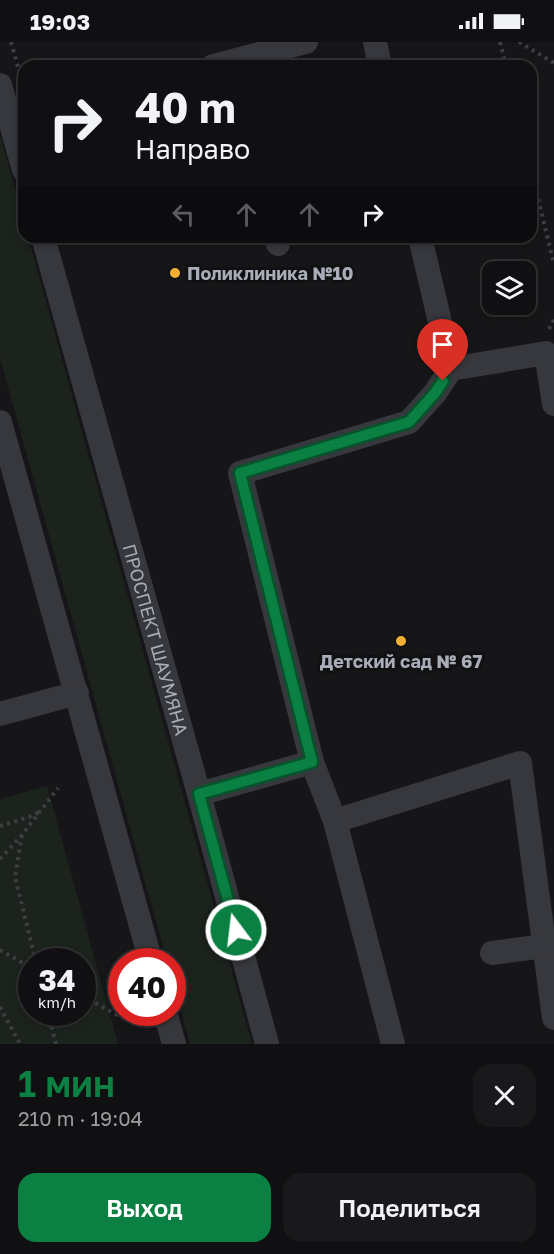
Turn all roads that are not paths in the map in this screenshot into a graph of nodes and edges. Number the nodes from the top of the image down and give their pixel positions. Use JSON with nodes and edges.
{"nodes":[{"id":1,"x":306,"y":42,"type":"edge"},
{"id":2,"x":375,"y":42,"type":"edge"},
{"id":3,"x":240,"y":60,"type":"edge"},
{"id":4,"x":379,"y":60,"type":"edge"},
{"id":5,"x":0,"y":84,"type":"edge"},
{"id":6,"x":17,"y":119,"type":"edge"},
{"id":7,"x":45,"y":243,"type":"edge"},
{"id":8,"x":421,"y":243,"type":"edge"},
{"id":9,"x":451,"y":369,"type":"junction"},
{"id":10,"x":554,"y":404,"type":"edge"},
{"id":11,"x":0,"y":423,"type":"edge"},
{"id":12,"x":76,"y":693,"type":"junction"},
{"id":13,"x":0,"y":714,"type":"edge"},
{"id":14,"x":312,"y":762,"type":"junction"},
{"id":15,"x":199,"y":794,"type":"junction"},
{"id":16,"x":336,"y":821,"type":"junction"},
{"id":17,"x":544,"y":945,"type":"junction"},
{"id":18,"x":147,"y":948,"type":"edge"},
{"id":19,"x":492,"y":953,"type":"dead end"},
{"id":20,"x":554,"y":1018,"type":"edge"},
{"id":21,"x":169,"y":1026,"type":"edge"},
{"id":22,"x":174,"y":1044,"type":"edge"},
{"id":23,"x":267,"y":1044,"type":"edge"},
{"id":24,"x":393,"y":1044,"type":"edge"}],
"edges":[{"from":1,"to":3,"type":"street"},
{"from":2,"to":4,"type":"street"},
{"from":5,"to":6,"type":"street"},
{"from":7,"to":15,"type":"street","name":"ПРОСПЕКТ ШАУМЯНА"},
{"from":8,"to":9,"type":"street"},
{"from":9,"to":10,"type":"street"},
{"from":9,"to":14,"type":"street"},
{"from":11,"to":12,"type":"street"},
{"from":12,"to":13,"type":"street"},
{"from":12,"to":18,"type":"street"},
{"from":14,"to":15,"type":"street"},
{"from":14,"to":16,"type":"street"},
{"from":15,"to":23,"type":"street","name":"ПРОСПЕКТ ШАУМЯНА"},
{"from":16,"to":17,"type":"street"},
{"from":16,"to":24,"type":"street"},
{"from":17,"to":19,"type":"street"},
{"from":17,"to":20,"type":"street"},
{"from":21,"to":22,"type":"street"}]}
